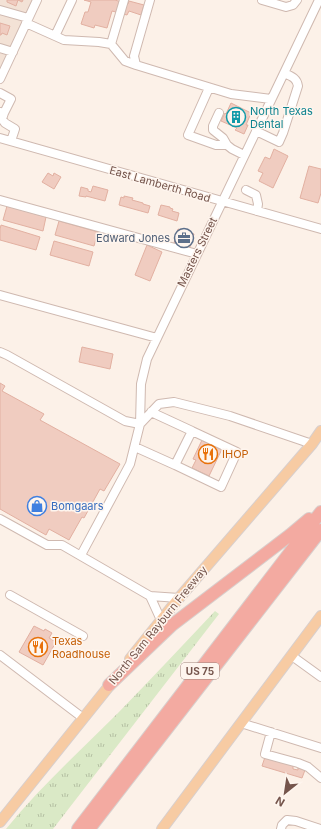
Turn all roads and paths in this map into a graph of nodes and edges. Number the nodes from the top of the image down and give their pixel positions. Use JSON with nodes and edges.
{"nodes":[{"id":1,"x":37,"y":0,"type":"edge"},
{"id":2,"x":72,"y":0,"type":"edge"},
{"id":3,"x":124,"y":0,"type":"edge"},
{"id":4,"x":150,"y":0,"type":"edge"},
{"id":5,"x":262,"y":0,"type":"edge"},
{"id":6,"x":297,"y":0,"type":"edge"},
{"id":7,"x":319,"y":0,"type":"edge"},
{"id":8,"x":0,"y":10,"type":"edge"},
{"id":9,"x":27,"y":20,"type":"junction"},
{"id":10,"x":55,"y":36,"type":"junction"},
{"id":11,"x":111,"y":44,"type":"junction"},
{"id":12,"x":0,"y":48,"type":"edge"},
{"id":13,"x":13,"y":52,"type":"junction"},
{"id":14,"x":136,"y":66,"type":"junction"},
{"id":15,"x":284,"y":73,"type":"junction"},
{"id":16,"x":0,"y":79,"type":"edge"},
{"id":17,"x":209,"y":88,"type":"junction"},
{"id":18,"x":0,"y":93,"type":"edge"},
{"id":19,"x":271,"y":99,"type":"junction"},
{"id":20,"x":2,"y":112,"type":"edge"},
{"id":21,"x":219,"y":113,"type":"dead end"},
{"id":22,"x":256,"y":131,"type":"junction"},
{"id":23,"x":0,"y":138,"type":"edge"},
{"id":24,"x":11,"y":141,"type":"junction"},
{"id":25,"x":227,"y":145,"type":"junction"},
{"id":26,"x":244,"y":155,"type":"junction"},
{"id":27,"x":246,"y":190,"type":"dead end"},
{"id":28,"x":0,"y":200,"type":"edge"},
{"id":29,"x":222,"y":201,"type":"junction"},
{"id":30,"x":257,"y":211,"type":"junction"},
{"id":31,"x":321,"y":229,"type":"edge"},
{"id":32,"x":197,"y":254,"type":"junction"},
{"id":33,"x":0,"y":295,"type":"edge"},
{"id":34,"x":156,"y":338,"type":"junction"},
{"id":35,"x":0,"y":352,"type":"edge"},
{"id":36,"x":151,"y":412,"type":"junction"},
{"id":37,"x":140,"y":424,"type":"junction"},
{"id":38,"x":192,"y":431,"type":"junction"},
{"id":39,"x":321,"y":431,"type":"edge"},
{"id":40,"x":312,"y":444,"type":"junction"},
{"id":41,"x":135,"y":447,"type":"junction"},
{"id":42,"x":175,"y":465,"type":"junction"},
{"id":43,"x":321,"y":510,"type":"edge"},
{"id":44,"x":0,"y":519,"type":"edge"},
{"id":45,"x":321,"y":530,"type":"edge"},
{"id":46,"x":81,"y":555,"type":"junction"},
{"id":47,"x":10,"y":595,"type":"dead end"},
{"id":48,"x":150,"y":596,"type":"junction"},
{"id":49,"x":179,"y":598,"type":"junction"},
{"id":50,"x":321,"y":616,"type":"edge"},
{"id":51,"x":161,"y":620,"type":"junction"},
{"id":52,"x":83,"y":636,"type":"dead end"},
{"id":53,"x":0,"y":655,"type":"edge"},
{"id":54,"x":292,"y":656,"type":"junction"},
{"id":55,"x":321,"y":677,"type":"edge"},
{"id":56,"x":109,"y":685,"type":"junction"},
{"id":57,"x":83,"y":718,"type":"junction"},
{"id":58,"x":242,"y":723,"type":"junction"},
{"id":59,"x":271,"y":732,"type":"junction"},
{"id":60,"x":321,"y":748,"type":"edge"},
{"id":61,"x":321,"y":778,"type":"edge"},
{"id":62,"x":0,"y":822,"type":"edge"},
{"id":63,"x":78,"y":829,"type":"edge"},
{"id":64,"x":90,"y":829,"type":"edge"},
{"id":65,"x":162,"y":829,"type":"edge"},
{"id":66,"x":281,"y":829,"type":"edge"},
{"id":67,"x":320,"y":829,"type":"edge"}],
"edges":[{"from":1,"to":9,"type":"street"},
{"from":2,"to":10,"type":"street"},
{"from":3,"to":11,"type":"street"},
{"from":4,"to":14,"type":"street"},
{"from":5,"to":6,"type":"street"},
{"from":7,"to":15,"type":"street","name":"Masters Street"},
{"from":8,"to":9,"type":"street"},
{"from":9,"to":10,"type":"street"},
{"from":9,"to":13,"type":"street"},
{"from":10,"to":11,"type":"street"},
{"from":11,"to":14,"type":"street"},
{"from":12,"to":13,"type":"street"},
{"from":13,"to":16,"type":"street"},
{"from":14,"to":17,"type":"street"},
{"from":15,"to":19,"type":"street","name":"Masters Street"},
{"from":15,"to":22,"type":"street"},
{"from":17,"to":19,"type":"street"},
{"from":17,"to":25,"type":"street"},
{"from":18,"to":20,"type":"street"},
{"from":19,"to":22,"type":"street","name":"Masters Street"},
{"from":20,"to":24,"type":"street"},
{"from":21,"to":25,"type":"street"},
{"from":22,"to":26,"type":"street","name":"Masters Street"},
{"from":23,"to":24,"type":"street","name":"East Lamberth Road"},
{"from":24,"to":29,"type":"street","name":"East Lamberth Road"},
{"from":25,"to":26,"type":"street"},
{"from":26,"to":29,"type":"street","name":"Masters Street"},
{"from":27,"to":30,"type":"street"},
{"from":28,"to":32,"type":"street"},
{"from":29,"to":30,"type":"street","name":"East Lamberth Road"},
{"from":29,"to":32,"type":"street","name":"Masters Street"},
{"from":30,"to":31,"type":"street","name":"East Lamberth Road"},
{"from":32,"to":34,"type":"street","name":"Masters Street"},
{"from":33,"to":34,"type":"street"},
{"from":34,"to":37,"type":"street","name":"Masters Street"},
{"from":35,"to":37,"type":"street"},
{"from":36,"to":37,"type":"street"},
{"from":36,"to":38,"type":"street"},
{"from":36,"to":40,"type":"street"},
{"from":37,"to":41,"type":"street","name":"Masters Street"},
{"from":38,"to":42,"type":"street"},
{"from":38,"to":42,"type":"street"},
{"from":39,"to":40,"type":"main road","name":"North Sam Rayburn Freeway"},
{"from":40,"to":49,"type":"main road","name":"North Sam Rayburn Freeway"},
{"from":41,"to":42,"type":"street"},
{"from":41,"to":46,"type":"street","name":"Masters Street"},
{"from":43,"to":56,"type":"highway"},
{"from":43,"to":63,"type":"highway","number":"US 75"},
{"from":44,"to":46,"type":"street"},
{"from":45,"to":64,"type":"highway","number":"US 75"},
{"from":46,"to":48,"type":"street"},
{"from":47,"to":52,"type":"street"},
{"from":48,"to":49,"type":"street"},
{"from":48,"to":51,"type":"street"},
{"from":49,"to":51,"type":"main road","name":"North Sam Rayburn Freeway"},
{"from":50,"to":54,"type":"main road"},
{"from":51,"to":56,"type":"main road","name":"North Sam Rayburn Freeway"},
{"from":53,"to":57,"type":"street"},
{"from":54,"to":55,"type":"street"},
{"from":54,"to":58,"type":"main road"},
{"from":56,"to":57,"type":"main road","name":"North Sam Rayburn Freeway"},
{"from":57,"to":62,"type":"main road","name":"North Sam Rayburn Freeway"},
{"from":58,"to":59,"type":"street"},
{"from":58,"to":65,"type":"main road"},
{"from":59,"to":60,"type":"street"},
{"from":59,"to":61,"type":"street"},
{"from":66,"to":67,"type":"street"}]}
